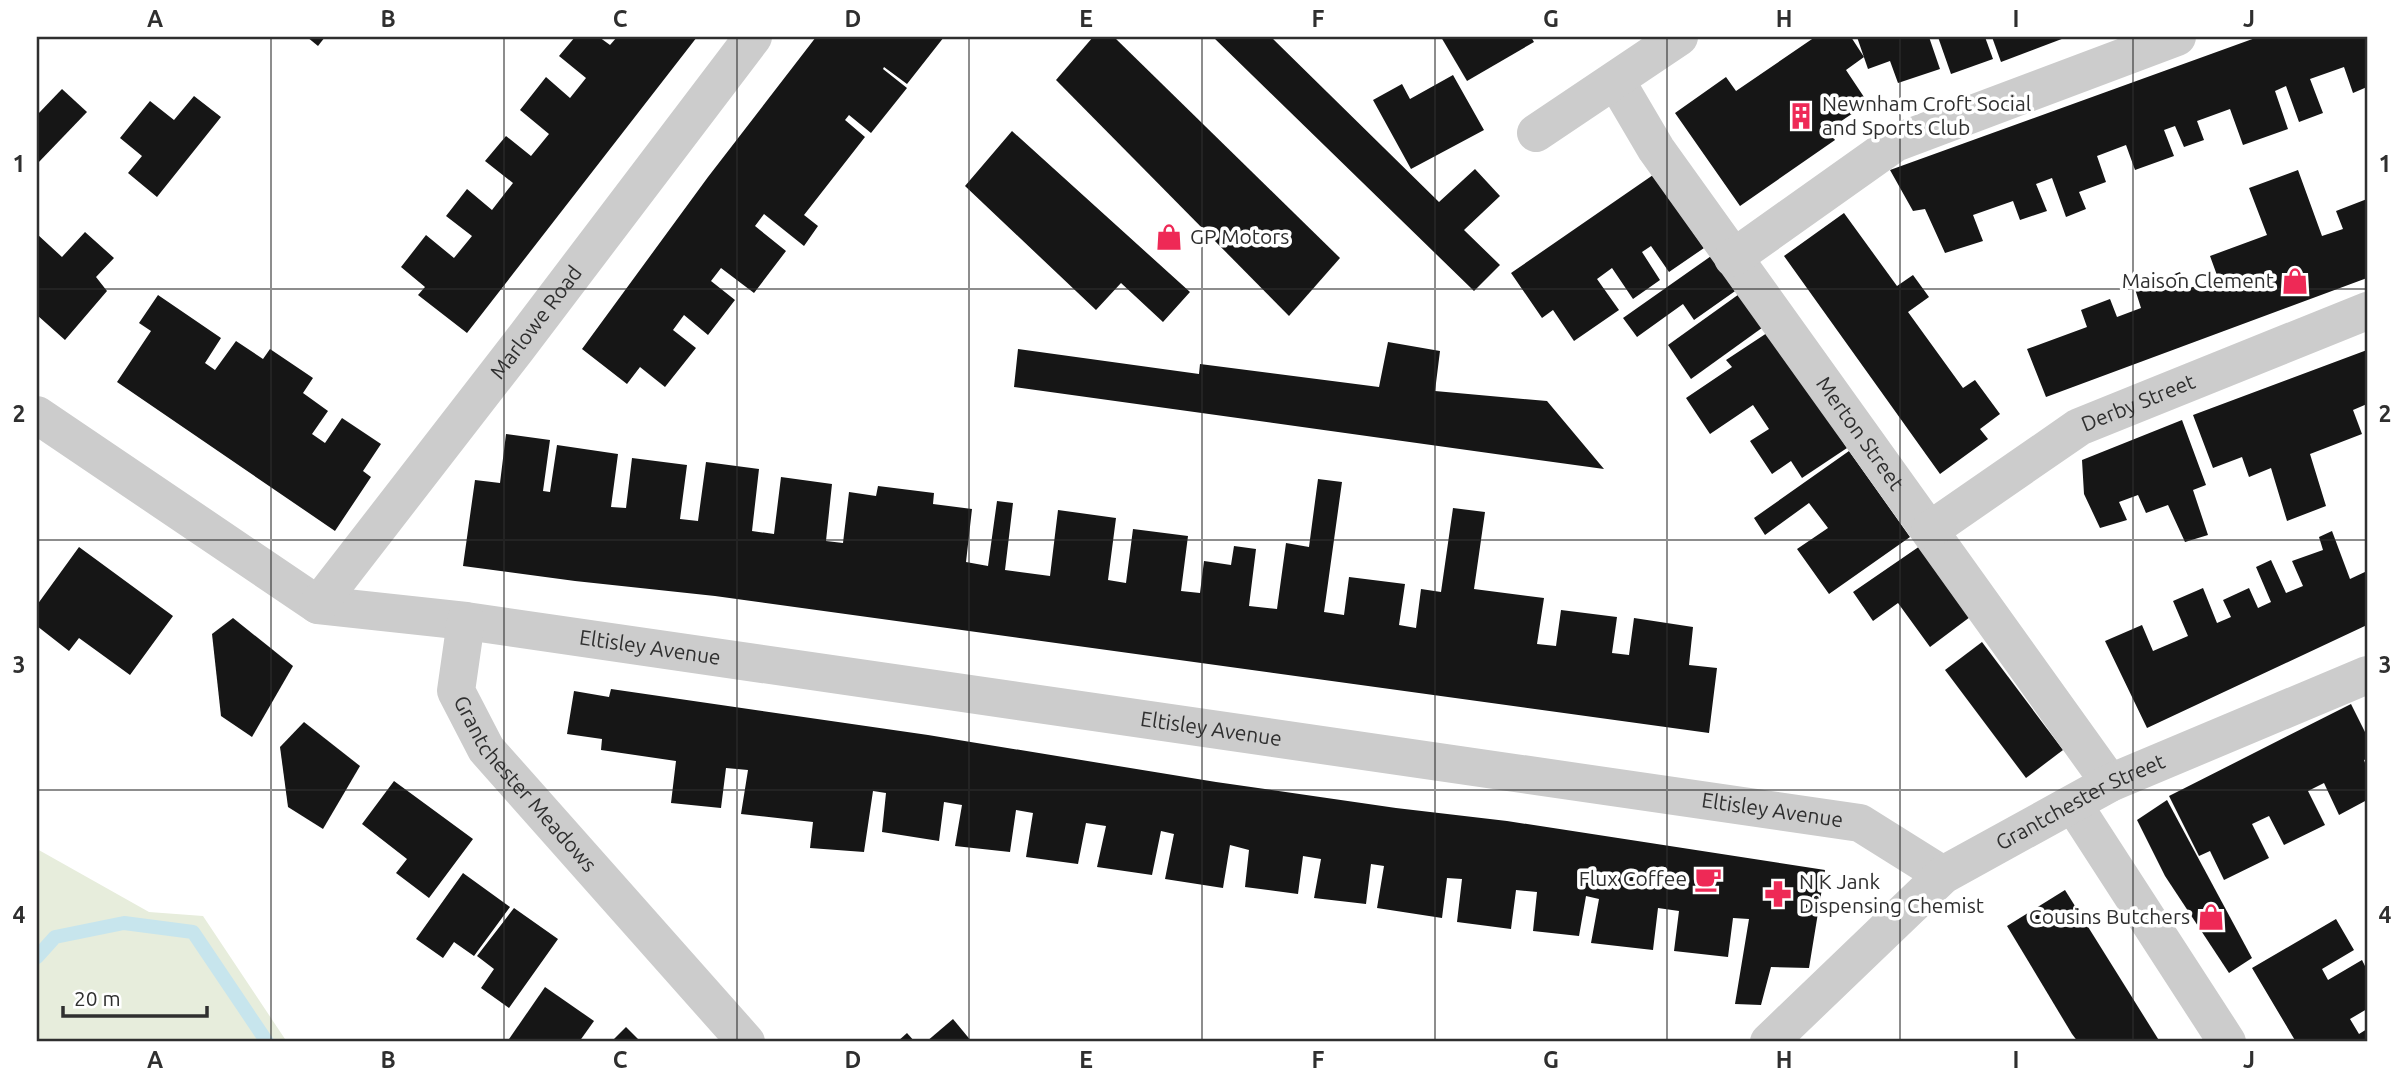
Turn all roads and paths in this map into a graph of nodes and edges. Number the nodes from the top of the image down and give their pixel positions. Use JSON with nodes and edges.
{"nodes":[{"id":1,"x":752,"y":37,"type":"edge"},
{"id":2,"x":1679,"y":37,"type":"edge"},
{"id":3,"x":2177,"y":37,"type":"edge"},
{"id":4,"x":1616,"y":81,"type":"junction"},
{"id":5,"x":1536,"y":134,"type":"dead end"},
{"id":6,"x":1733,"y":258,"type":"junction"},
{"id":7,"x":2367,"y":311,"type":"edge"},
{"id":8,"x":37,"y":415,"type":"edge"},
{"id":9,"x":1930,"y":530,"type":"junction"},
{"id":10,"x":317,"y":605,"type":"junction"},
{"id":11,"x":466,"y":621,"type":"junction"},
{"id":12,"x":2367,"y":675,"type":"edge"},
{"id":13,"x":2110,"y":783,"type":"junction"},
{"id":14,"x":2073,"y":804,"type":"junction"},
{"id":15,"x":1943,"y":875,"type":"junction"},
{"id":16,"x":746,"y":1042,"type":"edge"},
{"id":17,"x":1769,"y":1042,"type":"edge"},
{"id":18,"x":2227,"y":1042,"type":"edge"}],
"edges":[{"from":1,"to":10,"type":"street","name":"Marlowe Road"},
{"from":2,"to":4,"type":"street"},
{"from":3,"to":6,"type":"street"},
{"from":4,"to":5,"type":"street"},
{"from":4,"to":6,"type":"street","name":"Merton Street"},
{"from":6,"to":9,"type":"street","name":"Merton Street"},
{"from":7,"to":9,"type":"street","name":"Derby Street"},
{"from":8,"to":10,"type":"street"},
{"from":9,"to":13,"type":"street","name":"Merton Street"},
{"from":10,"to":11,"type":"street"},
{"from":11,"to":15,"type":"street","name":"Eltisley Avenue"},
{"from":11,"to":16,"type":"street","name":"Grantchester Meadows"},
{"from":12,"to":13,"type":"street","name":"Grantchester Street"},
{"from":13,"to":14,"type":"street","name":"Grantchester Street"},
{"from":14,"to":15,"type":"street","name":"Grantchester Street"},
{"from":14,"to":18,"type":"street"},
{"from":15,"to":17,"type":"street","name":"Grantchester Street"}]}
